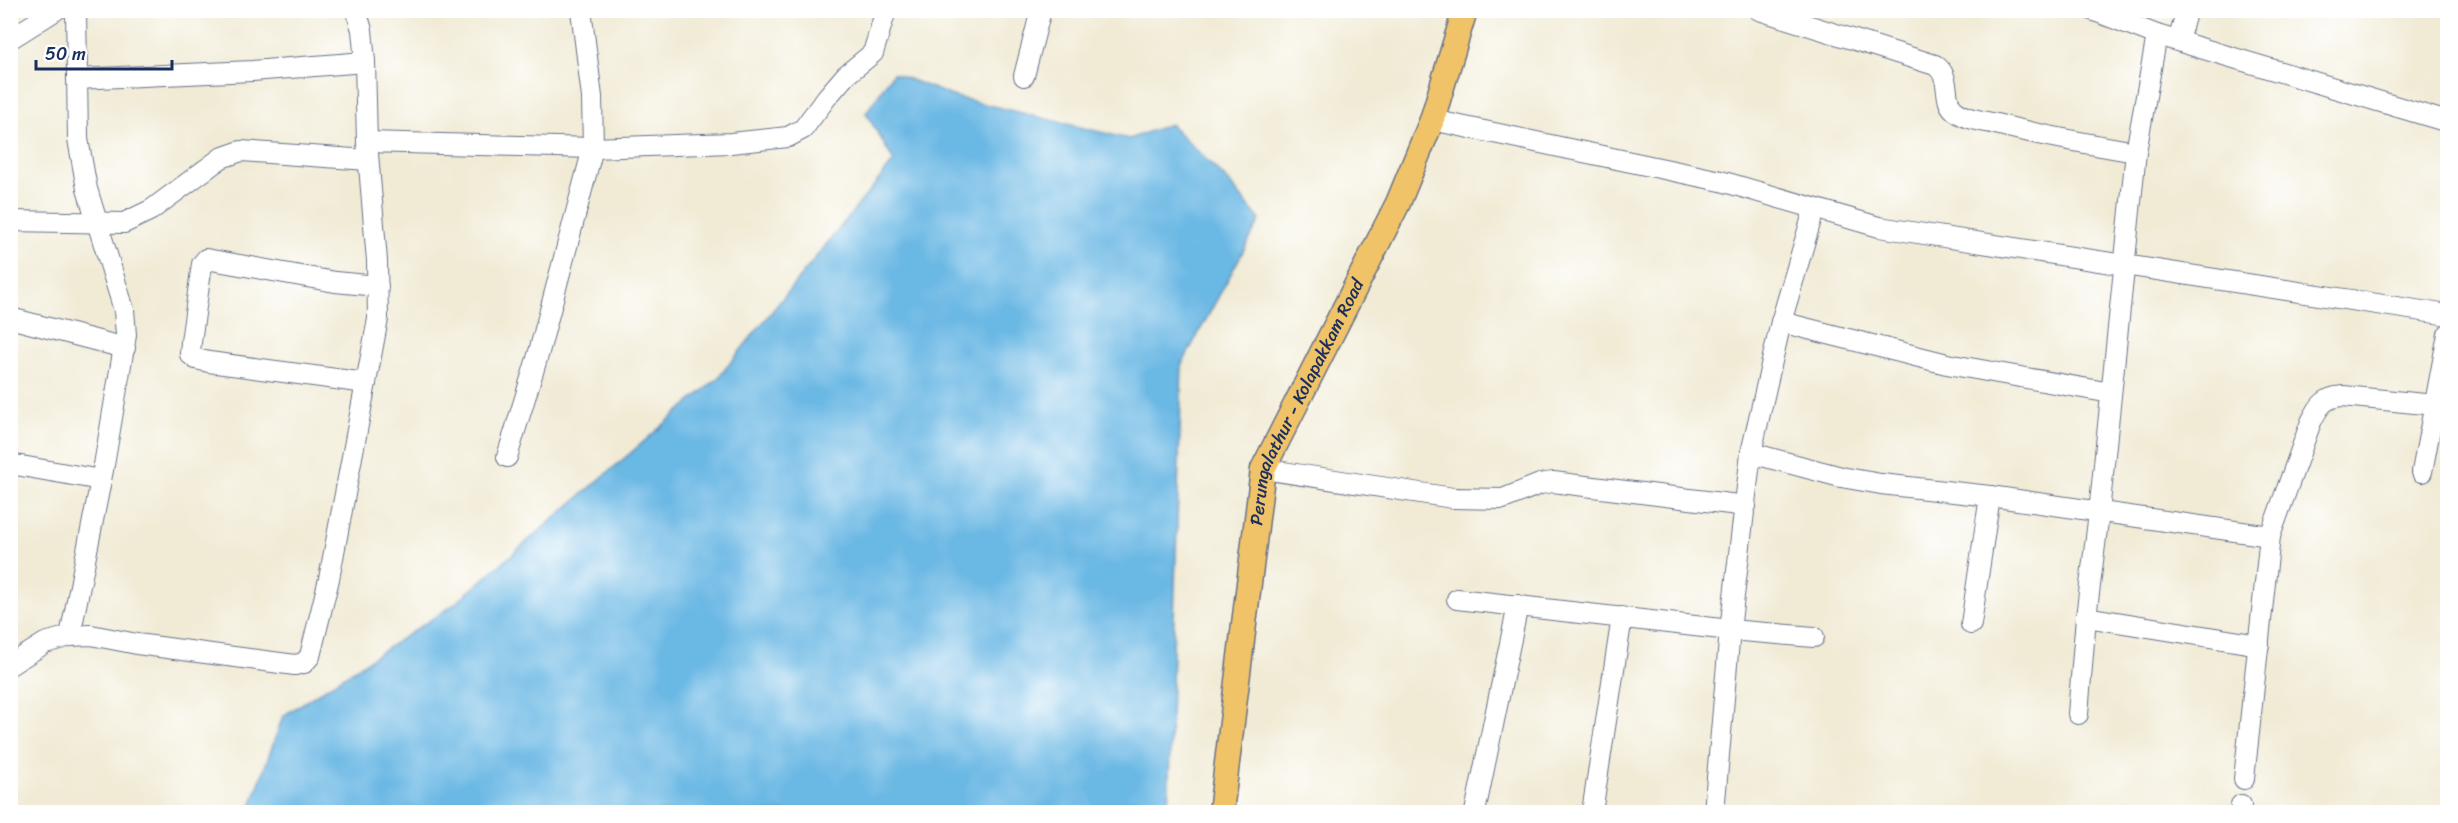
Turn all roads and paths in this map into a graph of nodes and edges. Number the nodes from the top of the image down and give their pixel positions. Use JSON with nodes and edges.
{"nodes":[{"id":1,"x":56,"y":10,"type":"edge"},
{"id":2,"x":76,"y":10,"type":"edge"},
{"id":3,"x":356,"y":10,"type":"edge"},
{"id":4,"x":581,"y":10,"type":"edge"},
{"id":5,"x":886,"y":10,"type":"edge"},
{"id":6,"x":1041,"y":10,"type":"edge"},
{"id":7,"x":1465,"y":10,"type":"edge"},
{"id":8,"x":1759,"y":10,"type":"edge"},
{"id":9,"x":2092,"y":10,"type":"edge"},
{"id":10,"x":2187,"y":10,"type":"edge"},
{"id":11,"x":2157,"y":35,"type":"junction"},
{"id":12,"x":10,"y":39,"type":"edge"},
{"id":13,"x":2178,"y":41,"type":"junction"},
{"id":14,"x":365,"y":62,"type":"junction"},
{"id":15,"x":1024,"y":76,"type":"dead end"},
{"id":16,"x":76,"y":79,"type":"junction"},
{"id":17,"x":1432,"y":120,"type":"junction"},
{"id":18,"x":2448,"y":123,"type":"edge"},
{"id":19,"x":593,"y":148,"type":"junction"},
{"id":20,"x":368,"y":151,"type":"junction"},
{"id":21,"x":2136,"y":152,"type":"junction"},
{"id":22,"x":1814,"y":210,"type":"junction"},
{"id":23,"x":10,"y":221,"type":"edge"},
{"id":24,"x":96,"y":223,"type":"junction"},
{"id":25,"x":2125,"y":265,"type":"junction"},
{"id":26,"x":378,"y":286,"type":"junction"},
{"id":27,"x":2448,"y":315,"type":"edge"},
{"id":28,"x":10,"y":318,"type":"edge"},
{"id":29,"x":1781,"y":322,"type":"junction"},
{"id":30,"x":2448,"y":334,"type":"edge"},
{"id":31,"x":125,"y":348,"type":"junction"},
{"id":32,"x":366,"y":383,"type":"junction"},
{"id":33,"x":2111,"y":393,"type":"junction"},
{"id":34,"x":2435,"y":405,"type":"junction"},
{"id":35,"x":1751,"y":453,"type":"junction"},
{"id":36,"x":507,"y":457,"type":"dead end"},
{"id":37,"x":10,"y":464,"type":"edge"},
{"id":38,"x":1263,"y":469,"type":"junction"},
{"id":39,"x":2422,"y":472,"type":"dead end"},
{"id":40,"x":100,"y":480,"type":"junction"},
{"id":41,"x":1990,"y":496,"type":"junction"},
{"id":42,"x":1746,"y":506,"type":"junction"},
{"id":43,"x":2099,"y":513,"type":"junction"},
{"id":44,"x":2270,"y":536,"type":"junction"},
{"id":45,"x":1456,"y":599,"type":"dead end"},
{"id":46,"x":1518,"y":605,"type":"junction"},
{"id":47,"x":1622,"y":617,"type":"junction"},
{"id":48,"x":2086,"y":617,"type":"junction"},
{"id":49,"x":1971,"y":624,"type":"dead end"},
{"id":50,"x":1730,"y":630,"type":"junction"},
{"id":51,"x":70,"y":636,"type":"junction"},
{"id":52,"x":1814,"y":637,"type":"dead end"},
{"id":53,"x":2259,"y":645,"type":"junction"},
{"id":54,"x":10,"y":665,"type":"edge"},
{"id":55,"x":2078,"y":714,"type":"dead end"},
{"id":56,"x":2244,"y":779,"type":"dead end"},
{"id":57,"x":1221,"y":813,"type":"edge"},
{"id":58,"x":1475,"y":813,"type":"edge"},
{"id":59,"x":1592,"y":813,"type":"edge"},
{"id":60,"x":1714,"y":813,"type":"edge"}],
"edges":[{"from":1,"to":12,"type":"street"},
{"from":2,"to":16,"type":"street"},
{"from":3,"to":14,"type":"street"},
{"from":4,"to":19,"type":"street"},
{"from":5,"to":19,"type":"street"},
{"from":6,"to":15,"type":"street"},
{"from":7,"to":17,"type":"main road","name":"Perungalathur - Kolapakkam Road"},
{"from":8,"to":21,"type":"street"},
{"from":9,"to":11,"type":"street"},
{"from":10,"to":13,"type":"street"},
{"from":11,"to":13,"type":"street"},
{"from":11,"to":21,"type":"street"},
{"from":13,"to":18,"type":"street"},
{"from":14,"to":16,"type":"street"},
{"from":14,"to":20,"type":"street"},
{"from":16,"to":24,"type":"street"},
{"from":17,"to":22,"type":"street"},
{"from":17,"to":38,"type":"main road","name":"Perungalathur - Kolapakkam Road"},
{"from":19,"to":20,"type":"street"},
{"from":19,"to":36,"type":"street"},
{"from":20,"to":24,"type":"street"},
{"from":20,"to":26,"type":"street"},
{"from":21,"to":25,"type":"street"},
{"from":22,"to":25,"type":"street"},
{"from":22,"to":29,"type":"street"},
{"from":23,"to":24,"type":"street"},
{"from":24,"to":31,"type":"street"},
{"from":25,"to":27,"type":"street"},
{"from":25,"to":33,"type":"street"},
{"from":26,"to":32,"type":"street"},
{"from":26,"to":32,"type":"street"},
{"from":28,"to":31,"type":"street"},
{"from":29,"to":33,"type":"street"},
{"from":29,"to":35,"type":"street"},
{"from":30,"to":34,"type":"street"},
{"from":31,"to":40,"type":"street"},
{"from":32,"to":51,"type":"street"},
{"from":33,"to":43,"type":"street"},
{"from":34,"to":39,"type":"street"},
{"from":34,"to":44,"type":"street"},
{"from":35,"to":41,"type":"street"},
{"from":35,"to":42,"type":"street"},
{"from":37,"to":40,"type":"street"},
{"from":38,"to":42,"type":"street"},
{"from":38,"to":57,"type":"main road","name":"Perungalathur - Kolapakkam Road"},
{"from":40,"to":51,"type":"street"},
{"from":41,"to":43,"type":"street"},
{"from":41,"to":49,"type":"street"},
{"from":42,"to":50,"type":"street"},
{"from":43,"to":44,"type":"street"},
{"from":43,"to":48,"type":"street"},
{"from":44,"to":53,"type":"street"},
{"from":45,"to":46,"type":"street"},
{"from":46,"to":47,"type":"street"},
{"from":46,"to":58,"type":"street"},
{"from":47,"to":50,"type":"street"},
{"from":47,"to":59,"type":"street"},
{"from":48,"to":53,"type":"street"},
{"from":48,"to":55,"type":"street"},
{"from":50,"to":52,"type":"street"},
{"from":50,"to":60,"type":"street"},
{"from":51,"to":54,"type":"street"},
{"from":53,"to":56,"type":"street"}]}
